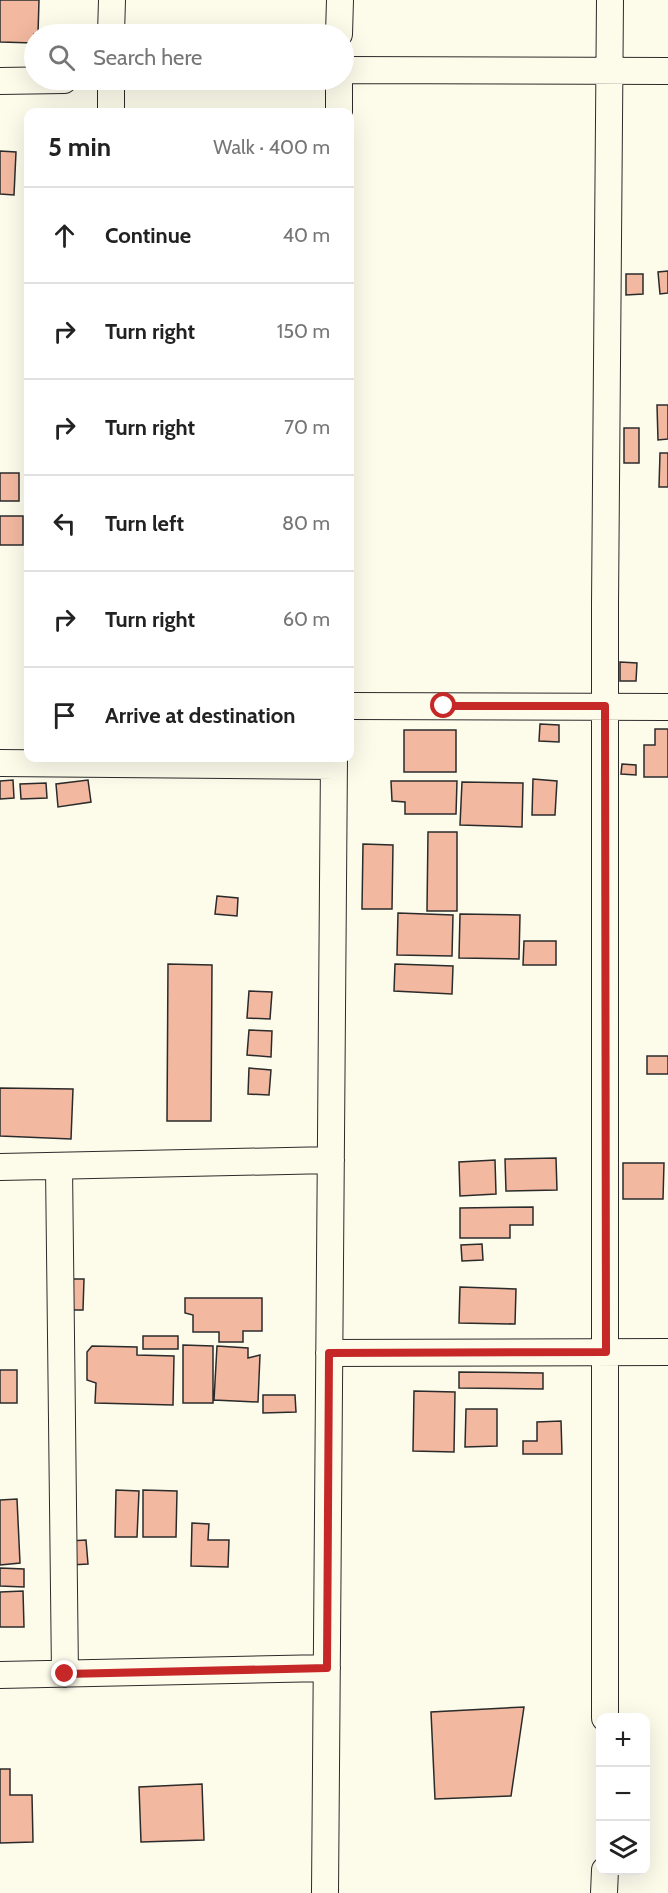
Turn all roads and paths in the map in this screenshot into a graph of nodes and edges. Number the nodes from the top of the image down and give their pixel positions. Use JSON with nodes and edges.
{"nodes":[{"id":1,"x":112,"y":0,"type":"edge"},
{"id":2,"x":339,"y":0,"type":"edge"},
{"id":3,"x":610,"y":0,"type":"edge"},
{"id":4,"x":111,"y":24,"type":"edge"},
{"id":5,"x":339,"y":24,"type":"edge"},
{"id":6,"x":354,"y":70,"type":"edge"},
{"id":7,"x":610,"y":72,"type":"junction"},
{"id":8,"x":668,"y":72,"type":"edge"},
{"id":9,"x":0,"y":81,"type":"edge"},
{"id":10,"x":24,"y":81,"type":"edge"},
{"id":11,"x":111,"y":90,"type":"edge"},
{"id":12,"x":339,"y":90,"type":"edge"},
{"id":13,"x":111,"y":108,"type":"edge"},
{"id":14,"x":339,"y":108,"type":"edge"},
{"id":15,"x":354,"y":706,"type":"edge"},
{"id":16,"x":605,"y":706,"type":"junction"},
{"id":17,"x":668,"y":707,"type":"edge"},
{"id":18,"x":52,"y":762,"type":"edge"},
{"id":19,"x":334,"y":762,"type":"edge"},
{"id":20,"x":0,"y":763,"type":"edge"},
{"id":21,"x":331,"y":1160,"type":"junction"},
{"id":22,"x":0,"y":1167,"type":"edge"},
{"id":23,"x":59,"y":1167,"type":"junction"},
{"id":24,"x":606,"y":1352,"type":"junction"},
{"id":25,"x":668,"y":1352,"type":"edge"},
{"id":26,"x":329,"y":1353,"type":"junction"},
{"id":27,"x":327,"y":1668,"type":"junction"},
{"id":28,"x":65,"y":1674,"type":"junction"},
{"id":29,"x":0,"y":1675,"type":"edge"},
{"id":30,"x":605,"y":1713,"type":"edge"},
{"id":31,"x":604,"y":1875,"type":"edge"},
{"id":32,"x":325,"y":1893,"type":"edge"},
{"id":33,"x":604,"y":1893,"type":"edge"}],
"edges":[{"from":1,"to":4,"type":"street"},
{"from":2,"to":5,"type":"street"},
{"from":3,"to":7,"type":"street"},
{"from":6,"to":7,"type":"street"},
{"from":7,"to":8,"type":"street"},
{"from":7,"to":16,"type":"street"},
{"from":9,"to":10,"type":"street"},
{"from":11,"to":13,"type":"street"},
{"from":12,"to":14,"type":"street"},
{"from":15,"to":16,"type":"street"},
{"from":16,"to":17,"type":"street"},
{"from":16,"to":24,"type":"street"},
{"from":18,"to":20,"type":"street"},
{"from":19,"to":21,"type":"street"},
{"from":21,"to":23,"type":"street"},
{"from":21,"to":26,"type":"street"},
{"from":22,"to":23,"type":"street"},
{"from":23,"to":28,"type":"street"},
{"from":24,"to":25,"type":"street"},
{"from":24,"to":26,"type":"street"},
{"from":24,"to":30,"type":"street"},
{"from":26,"to":27,"type":"street"},
{"from":27,"to":28,"type":"street"},
{"from":27,"to":32,"type":"street"},
{"from":28,"to":29,"type":"street"},
{"from":31,"to":33,"type":"street"}]}
